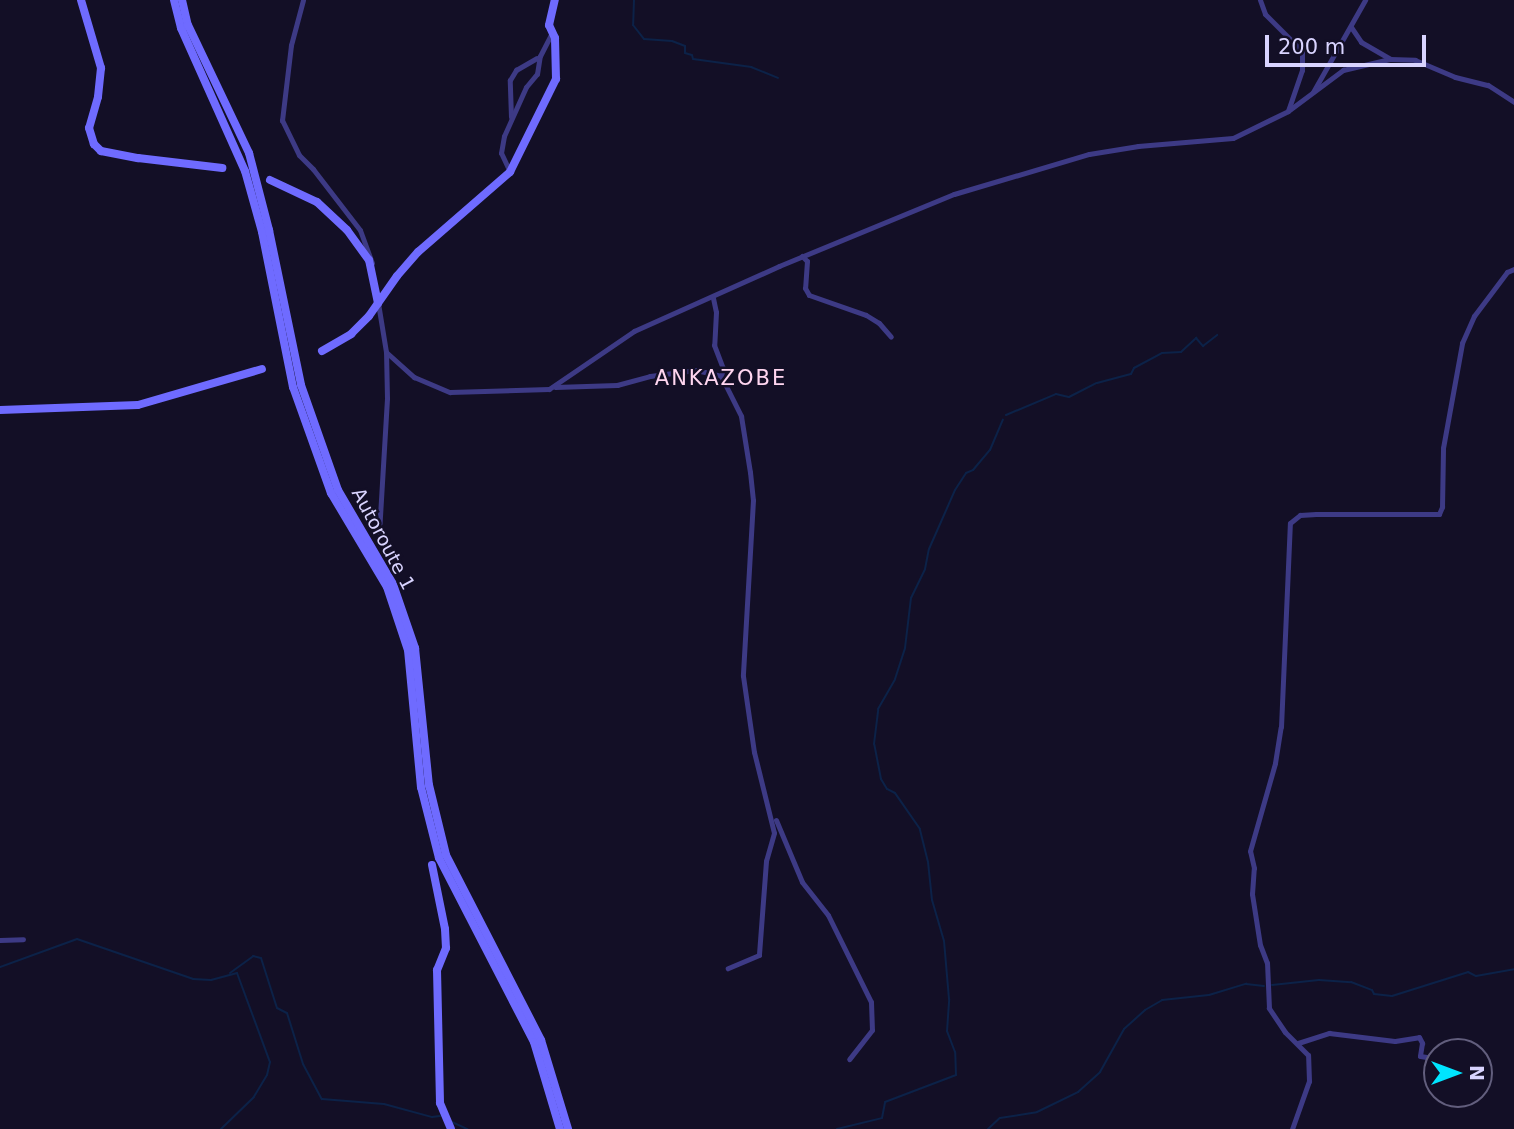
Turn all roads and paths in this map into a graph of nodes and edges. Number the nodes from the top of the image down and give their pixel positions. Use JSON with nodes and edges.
{"nodes":[{"id":1,"x":81,"y":0,"type":"edge"},
{"id":2,"x":174,"y":0,"type":"edge"},
{"id":3,"x":182,"y":0,"type":"edge"},
{"id":4,"x":303,"y":0,"type":"edge"},
{"id":5,"x":555,"y":0,"type":"edge"},
{"id":6,"x":1260,"y":0,"type":"edge"},
{"id":7,"x":1365,"y":0,"type":"edge"},
{"id":8,"x":1351,"y":27,"type":"junction"},
{"id":9,"x":554,"y":31,"type":"junction"},
{"id":10,"x":540,"y":56,"type":"junction"},
{"id":11,"x":1390,"y":59,"type":"junction"},
{"id":12,"x":1312,"y":94,"type":"junction"},
{"id":13,"x":1514,"y":102,"type":"edge"},
{"id":14,"x":1288,"y":111,"type":"junction"},
{"id":15,"x":511,"y":120,"type":"junction"},
{"id":16,"x":222,"y":168,"type":"dead end"},
{"id":17,"x":510,"y":172,"type":"junction"},
{"id":18,"x":270,"y":180,"type":"dead end"},
{"id":19,"x":802,"y":256,"type":"junction"},
{"id":20,"x":1514,"y":269,"type":"edge"},
{"id":21,"x":373,"y":277,"type":"junction"},
{"id":22,"x":713,"y":298,"type":"junction"},
{"id":23,"x":378,"y":303,"type":"junction"},
{"id":24,"x":891,"y":337,"type":"dead end"},
{"id":25,"x":322,"y":351,"type":"dead end"},
{"id":26,"x":386,"y":352,"type":"junction"},
{"id":27,"x":262,"y":369,"type":"dead end"},
{"id":28,"x":721,"y":376,"type":"junction"},
{"id":29,"x":549,"y":389,"type":"junction"},
{"id":30,"x":0,"y":410,"type":"edge"},
{"id":31,"x":379,"y":533,"type":"dead end"},
{"id":32,"x":772,"y":817,"type":"junction"},
{"id":33,"x":432,"y":865,"type":"dead end"},
{"id":34,"x":23,"y":939,"type":"dead end"},
{"id":35,"x":0,"y":940,"type":"edge"},
{"id":36,"x":729,"y":968,"type":"dead end"},
{"id":37,"x":1298,"y":1043,"type":"junction"},
{"id":38,"x":1423,"y":1056,"type":"edge"},
{"id":39,"x":849,"y":1059,"type":"dead end"},
{"id":40,"x":451,"y":1129,"type":"edge"},
{"id":41,"x":560,"y":1129,"type":"edge"},
{"id":42,"x":568,"y":1129,"type":"edge"},
{"id":43,"x":1292,"y":1129,"type":"edge"}],
"edges":[{"from":1,"to":16,"type":"main road"},
{"from":2,"to":41,"type":"main road","name":"Autoroute 1"},
{"from":3,"to":42,"type":"main road","name":"Autoroute 1"},
{"from":4,"to":21,"type":"street"},
{"from":5,"to":9,"type":"main road"},
{"from":6,"to":14,"type":"street"},
{"from":7,"to":8,"type":"street"},
{"from":8,"to":11,"type":"street"},
{"from":8,"to":12,"type":"street"},
{"from":9,"to":10,"type":"street"},
{"from":9,"to":17,"type":"main road"},
{"from":10,"to":15,"type":"street"},
{"from":10,"to":15,"type":"street"},
{"from":11,"to":12,"type":"street"},
{"from":11,"to":13,"type":"street"},
{"from":12,"to":14,"type":"street"},
{"from":14,"to":19,"type":"street"},
{"from":15,"to":17,"type":"street"},
{"from":17,"to":23,"type":"main road"},
{"from":18,"to":21,"type":"main road"},
{"from":19,"to":22,"type":"street"},
{"from":19,"to":24,"type":"street"},
{"from":20,"to":37,"type":"street"},
{"from":21,"to":23,"type":"main road"},
{"from":22,"to":28,"type":"street"},
{"from":22,"to":29,"type":"street"},
{"from":23,"to":25,"type":"main road"},
{"from":23,"to":26,"type":"street"},
{"from":26,"to":29,"type":"street"},
{"from":26,"to":31,"type":"street"},
{"from":27,"to":30,"type":"main road"},
{"from":28,"to":29,"type":"street"},
{"from":28,"to":32,"type":"street"},
{"from":32,"to":36,"type":"street"},
{"from":32,"to":39,"type":"street"},
{"from":33,"to":40,"type":"main road"},
{"from":34,"to":35,"type":"street"},
{"from":37,"to":38,"type":"street"},
{"from":37,"to":43,"type":"street"}]}
